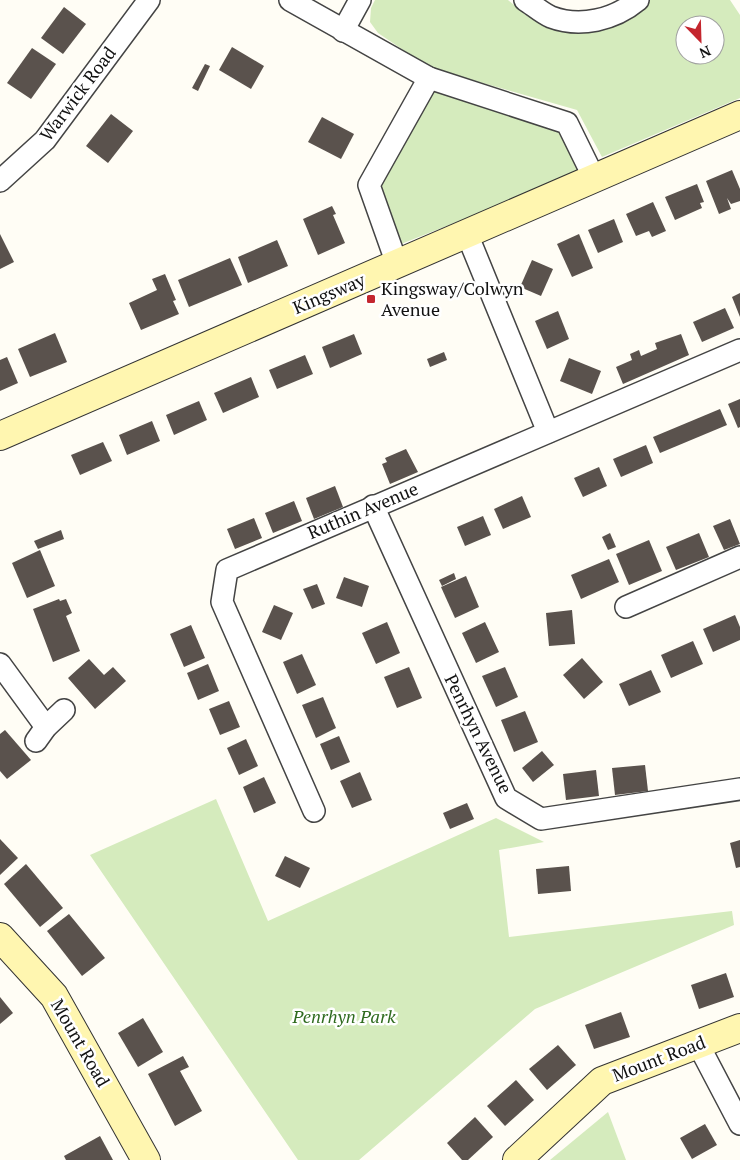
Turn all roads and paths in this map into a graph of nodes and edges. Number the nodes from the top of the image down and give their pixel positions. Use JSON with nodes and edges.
{"nodes":[{"id":1,"x":149,"y":0,"type":"edge"},
{"id":2,"x":290,"y":0,"type":"edge"},
{"id":3,"x":360,"y":0,"type":"edge"},
{"id":4,"x":524,"y":0,"type":"edge"},
{"id":5,"x":638,"y":0,"type":"edge"},
{"id":6,"x":343,"y":31,"type":"junction"},
{"id":7,"x":429,"y":78,"type":"junction"},
{"id":8,"x":740,"y":115,"type":"edge"},
{"id":9,"x":594,"y":178,"type":"junction"},
{"id":10,"x":0,"y":181,"type":"edge"},
{"id":11,"x":467,"y":234,"type":"junction"},
{"id":12,"x":397,"y":264,"type":"junction"},
{"id":13,"x":740,"y":350,"type":"edge"},
{"id":14,"x":548,"y":432,"type":"junction"},
{"id":15,"x":0,"y":436,"type":"edge"},
{"id":16,"x":373,"y":506,"type":"junction"},
{"id":17,"x":740,"y":558,"type":"edge"},
{"id":18,"x":626,"y":607,"type":"dead end"},
{"id":19,"x":0,"y":664,"type":"edge"},
{"id":20,"x":64,"y":710,"type":"dead end"},
{"id":21,"x":740,"y":789,"type":"edge"},
{"id":22,"x":315,"y":811,"type":"dead end"},
{"id":23,"x":0,"y":937,"type":"edge"},
{"id":24,"x":740,"y":1028,"type":"edge"},
{"id":25,"x":698,"y":1044,"type":"junction"},
{"id":26,"x":740,"y":1124,"type":"edge"},
{"id":27,"x":146,"y":1160,"type":"edge"},
{"id":28,"x":517,"y":1160,"type":"edge"}],
"edges":[{"from":1,"to":10,"type":"street","name":"Warwick Road"},
{"from":2,"to":6,"type":"street"},
{"from":3,"to":6,"type":"street"},
{"from":4,"to":5,"type":"street"},
{"from":6,"to":7,"type":"street"},
{"from":7,"to":9,"type":"street"},
{"from":7,"to":12,"type":"street"},
{"from":8,"to":9,"type":"street","name":"Kingsway"},
{"from":9,"to":11,"type":"street","name":"Kingsway"},
{"from":11,"to":12,"type":"street","name":"Kingsway"},
{"from":11,"to":14,"type":"street"},
{"from":12,"to":15,"type":"street","name":"Kingsway"},
{"from":13,"to":14,"type":"street","name":"Ruthin Avenue"},
{"from":14,"to":16,"type":"street","name":"Ruthin Avenue"},
{"from":16,"to":21,"type":"street","name":"Penrhyn Avenue"},
{"from":16,"to":22,"type":"street","name":"Ruthin Avenue"},
{"from":17,"to":18,"type":"street"},
{"from":19,"to":20,"type":"street"},
{"from":23,"to":27,"type":"street","name":"Mount Road"},
{"from":24,"to":25,"type":"street","name":"Mount Road"},
{"from":25,"to":26,"type":"street"},
{"from":25,"to":28,"type":"street","name":"Mount Road"}]}
